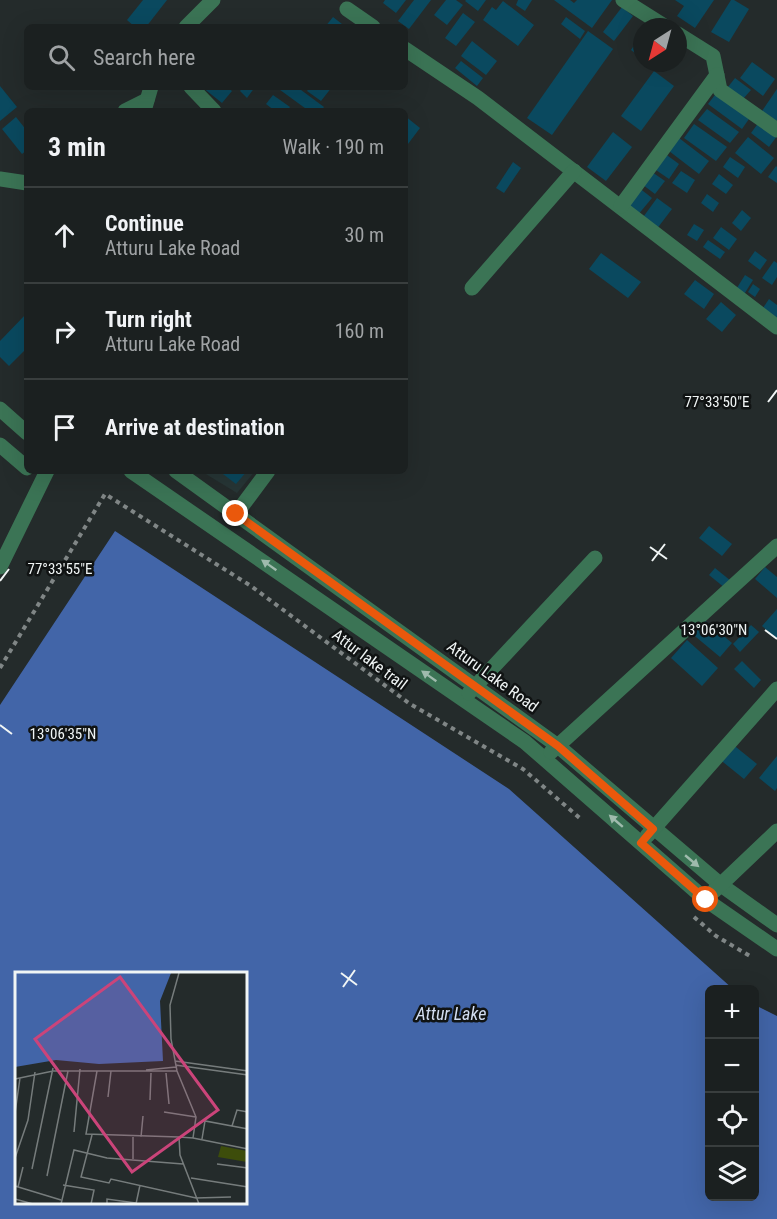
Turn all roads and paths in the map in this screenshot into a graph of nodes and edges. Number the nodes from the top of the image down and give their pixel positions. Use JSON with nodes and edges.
{"nodes":[{"id":1,"x":213,"y":0,"type":"edge"},
{"id":2,"x":624,"y":0,"type":"edge"},
{"id":3,"x":345,"y":3,"type":"edge"},
{"id":4,"x":652,"y":18,"type":"edge"},
{"id":5,"x":189,"y":24,"type":"edge"},
{"id":6,"x":370,"y":24,"type":"edge"},
{"id":7,"x":687,"y":40,"type":"edge"},
{"id":8,"x":408,"y":51,"type":"edge"},
{"id":9,"x":717,"y":75,"type":"junction"},
{"id":10,"x":194,"y":90,"type":"edge"},
{"id":11,"x":147,"y":100,"type":"edge"},
{"id":12,"x":131,"y":108,"type":"edge"},
{"id":13,"x":211,"y":108,"type":"edge"},
{"id":14,"x":777,"y":130,"type":"edge"},
{"id":15,"x":574,"y":171,"type":"junction"},
{"id":16,"x":0,"y":179,"type":"edge"},
{"id":17,"x":24,"y":183,"type":"edge"},
{"id":18,"x":621,"y":206,"type":"junction"},
{"id":19,"x":471,"y":288,"type":"dead end"},
{"id":20,"x":777,"y":327,"type":"edge"},
{"id":21,"x":0,"y":409,"type":"edge"},
{"id":22,"x":24,"y":430,"type":"edge"},
{"id":23,"x":0,"y":445,"type":"edge"},
{"id":24,"x":24,"y":466,"type":"edge"},
{"id":25,"x":135,"y":474,"type":"edge"},
{"id":26,"x":180,"y":474,"type":"edge"},
{"id":27,"x":266,"y":474,"type":"edge"},
{"id":28,"x":45,"y":476,"type":"edge"},
{"id":29,"x":236,"y":514,"type":"junction"},
{"id":30,"x":777,"y":546,"type":"edge"},
{"id":31,"x":595,"y":558,"type":"dead end"},
{"id":32,"x":0,"y":567,"type":"edge"},
{"id":33,"x":0,"y":668,"type":"edge"},
{"id":34,"x":476,"y":686,"type":"junction"},
{"id":35,"x":777,"y":689,"type":"edge"},
{"id":36,"x":463,"y":699,"type":"junction"},
{"id":37,"x":558,"y":746,"type":"junction"},
{"id":38,"x":544,"y":759,"type":"junction"},
{"id":39,"x":584,"y":822,"type":"dead end"},
{"id":40,"x":653,"y":829,"type":"junction"},
{"id":41,"x":777,"y":831,"type":"edge"},
{"id":42,"x":641,"y":843,"type":"junction"},
{"id":43,"x":721,"y":885,"type":"junction"},
{"id":44,"x":706,"y":900,"type":"junction"},
{"id":45,"x":690,"y":914,"type":"dead end"},
{"id":46,"x":777,"y":925,"type":"edge"},
{"id":47,"x":777,"y":948,"type":"edge"},
{"id":48,"x":757,"y":960,"type":"dead end"}],
"edges":[{"from":1,"to":5,"type":"street"},
{"from":2,"to":4,"type":"street"},
{"from":3,"to":6,"type":"street"},
{"from":7,"to":9,"type":"street"},
{"from":8,"to":15,"type":"street"},
{"from":9,"to":14,"type":"street"},
{"from":9,"to":18,"type":"street"},
{"from":10,"to":13,"type":"street"},
{"from":11,"to":12,"type":"street"},
{"from":15,"to":18,"type":"street"},
{"from":15,"to":19,"type":"street"},
{"from":16,"to":17,"type":"street"},
{"from":18,"to":20,"type":"street"},
{"from":21,"to":22,"type":"street"},
{"from":23,"to":24,"type":"street"},
{"from":36,"to":25,"type":"street","one_way":true},
{"from":26,"to":29,"type":"street","name":"Atturu Lake Road"},
{"from":27,"to":29,"type":"street"},
{"from":28,"to":32,"type":"street"},
{"from":29,"to":34,"type":"street","name":"Atturu Lake Road"},
{"from":30,"to":37,"type":"street"},
{"from":31,"to":34,"type":"street"},
{"from":33,"to":39,"type":"path","name":"Attur lake trail"},
{"from":34,"to":36,"type":"street"},
{"from":34,"to":37,"type":"street","name":"Atturu Lake Road"},
{"from":35,"to":40,"type":"street"},
{"from":36,"to":38,"type":"street"},
{"from":37,"to":38,"type":"street"},
{"from":37,"to":40,"type":"street","name":"Atturu Lake Road"},
{"from":42,"to":38,"type":"street","one_way":true},
{"from":40,"to":42,"type":"street"},
{"from":40,"to":43,"type":"street","name":"Atturu Lake Road","one_way":true},
{"from":41,"to":43,"type":"street"},
{"from":42,"to":44,"type":"street"},
{"from":43,"to":44,"type":"street"},
{"from":43,"to":46,"type":"street","name":"Atturu Lake Road"},
{"from":44,"to":47,"type":"street"},
{"from":45,"to":48,"type":"path"}]}
